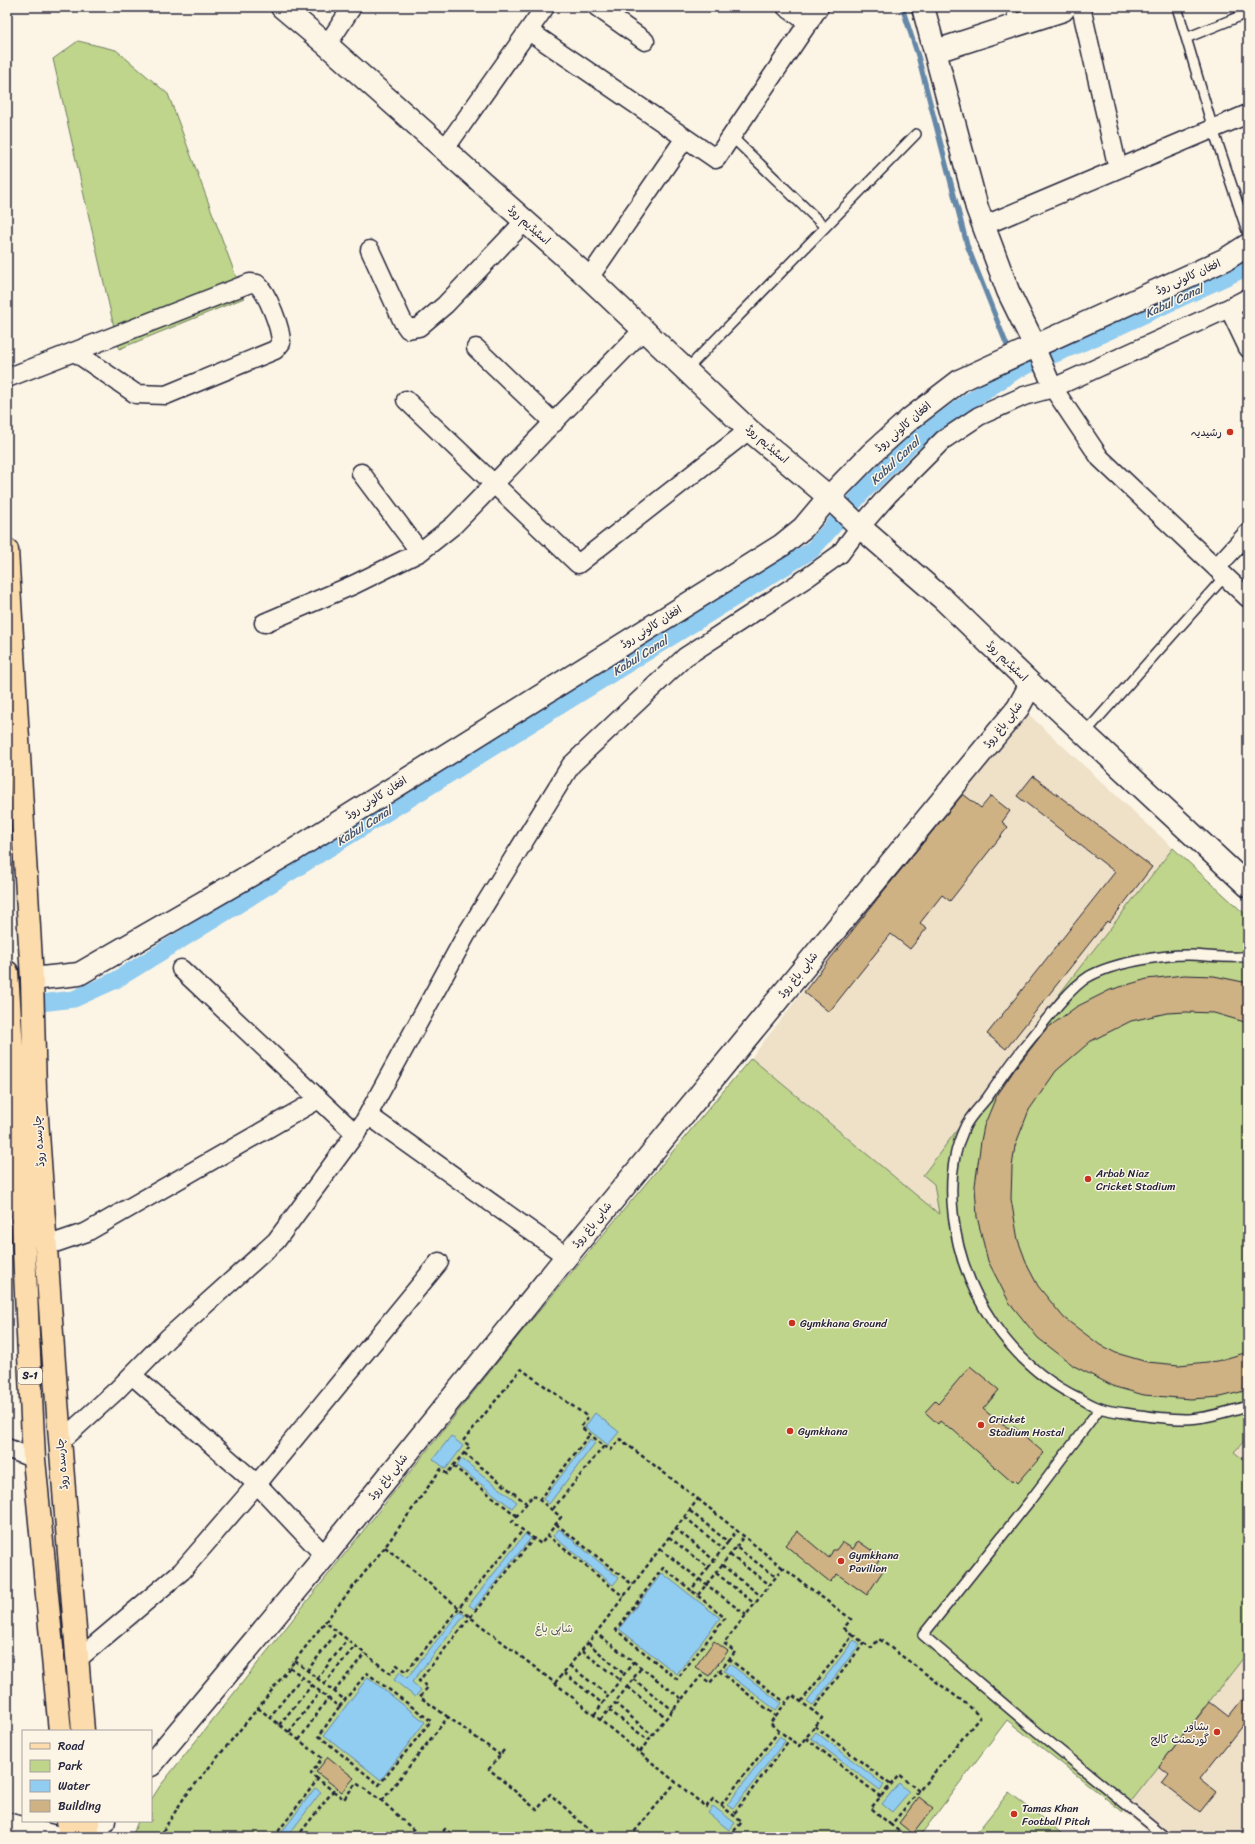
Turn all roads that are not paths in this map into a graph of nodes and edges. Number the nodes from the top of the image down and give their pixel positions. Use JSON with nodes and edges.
{"nodes":[{"id":1,"x":282,"y":7,"type":"edge"},
{"id":2,"x":352,"y":7,"type":"edge"},
{"id":3,"x":546,"y":7,"type":"edge"},
{"id":4,"x":598,"y":7,"type":"edge"},
{"id":5,"x":786,"y":7,"type":"edge"},
{"id":6,"x":820,"y":7,"type":"edge"},
{"id":7,"x":923,"y":7,"type":"edge"},
{"id":8,"x":1065,"y":7,"type":"edge"},
{"id":9,"x":1081,"y":7,"type":"edge"},
{"id":10,"x":1177,"y":7,"type":"edge"},
{"id":11,"x":1248,"y":13,"type":"edge"},
{"id":12,"x":1012,"y":16,"type":"edge"},
{"id":13,"x":809,"y":23,"type":"junction"},
{"id":14,"x":529,"y":31,"type":"junction"},
{"id":15,"x":1186,"y":38,"type":"junction"},
{"id":16,"x":645,"y":41,"type":"dead end"},
{"id":17,"x":327,"y":45,"type":"junction"},
{"id":18,"x":936,"y":51,"type":"junction"},
{"id":19,"x":1248,"y":114,"type":"edge"},
{"id":20,"x":1213,"y":129,"type":"junction"},
{"id":21,"x":916,"y":134,"type":"dead end"},
{"id":22,"x":732,"y":137,"type":"junction"},
{"id":23,"x":685,"y":138,"type":"junction"},
{"id":24,"x":444,"y":150,"type":"junction"},
{"id":25,"x":1118,"y":169,"type":"junction"},
{"id":26,"x":525,"y":221,"type":"junction"},
{"id":27,"x":983,"y":226,"type":"junction"},
{"id":28,"x":825,"y":227,"type":"junction"},
{"id":29,"x":1248,"y":234,"type":"edge"},
{"id":30,"x":1248,"y":245,"type":"edge"},
{"id":31,"x":370,"y":250,"type":"dead end"},
{"id":32,"x":588,"y":278,"type":"junction"},
{"id":33,"x":1248,"y":298,"type":"edge"},
{"id":34,"x":1230,"y":308,"type":"junction"},
{"id":35,"x":644,"y":330,"type":"junction"},
{"id":36,"x":476,"y":348,"type":"dead end"},
{"id":37,"x":1248,"y":348,"type":"edge"},
{"id":38,"x":1034,"y":349,"type":"junction"},
{"id":39,"x":75,"y":352,"type":"junction"},
{"id":40,"x":686,"y":370,"type":"junction"},
{"id":41,"x":7,"y":378,"type":"edge"},
{"id":42,"x":1051,"y":384,"type":"junction"},
{"id":43,"x":406,"y":400,"type":"dead end"},
{"id":44,"x":554,"y":423,"type":"junction"},
{"id":45,"x":749,"y":430,"type":"junction"},
{"id":46,"x":362,"y":473,"type":"dead end"},
{"id":47,"x":494,"y":484,"type":"junction"},
{"id":48,"x":831,"y":500,"type":"junction"},
{"id":49,"x":860,"y":526,"type":"junction"},
{"id":50,"x":1248,"y":533,"type":"edge"},
{"id":51,"x":7,"y":550,"type":"edge"},
{"id":52,"x":420,"y":552,"type":"junction"},
{"id":53,"x":1220,"y":572,"type":"junction"},
{"id":54,"x":1248,"y":598,"type":"edge"},
{"id":55,"x":264,"y":623,"type":"dead end"},
{"id":56,"x":1031,"y":684,"type":"junction"},
{"id":57,"x":1084,"y":733,"type":"junction"},
{"id":58,"x":1248,"y":886,"type":"edge"},
{"id":59,"x":1248,"y":956,"type":"edge"},
{"id":60,"x":181,"y":969,"type":"dead end"},
{"id":61,"x":32,"y":986,"type":"junction"},
{"id":62,"x":8,"y":991,"type":"edge"},
{"id":63,"x":319,"y":1099,"type":"junction"},
{"id":64,"x":368,"y":1115,"type":"junction"},
{"id":65,"x":356,"y":1134,"type":"junction"},
{"id":66,"x":14,"y":1187,"type":"edge"},
{"id":67,"x":46,"y":1246,"type":"junction"},
{"id":68,"x":566,"y":1256,"type":"junction"},
{"id":69,"x":439,"y":1262,"type":"dead end"},
{"id":70,"x":132,"y":1375,"type":"junction"},
{"id":71,"x":1248,"y":1406,"type":"edge"},
{"id":72,"x":1100,"y":1408,"type":"junction"},
{"id":73,"x":60,"y":1442,"type":"junction"},
{"id":74,"x":7,"y":1448,"type":"edge"},
{"id":75,"x":34,"y":1459,"type":"junction"},
{"id":76,"x":257,"y":1484,"type":"junction"},
{"id":77,"x":325,"y":1556,"type":"junction"},
{"id":78,"x":78,"y":1659,"type":"junction"},
{"id":79,"x":60,"y":1730,"type":"edge"},
{"id":80,"x":83,"y":1730,"type":"edge"},
{"id":81,"x":152,"y":1764,"type":"edge"},
{"id":82,"x":7,"y":1822,"type":"edge"},
{"id":83,"x":68,"y":1822,"type":"edge"},
{"id":84,"x":88,"y":1822,"type":"edge"},
{"id":85,"x":103,"y":1822,"type":"edge"},
{"id":86,"x":63,"y":1837,"type":"edge"},
{"id":87,"x":70,"y":1837,"type":"edge"},
{"id":88,"x":90,"y":1837,"type":"edge"},
{"id":89,"x":1166,"y":1837,"type":"edge"}],
"edges":[{"from":1,"to":17,"type":"main road","name":"اسٹیڈیم روڈ"},
{"from":2,"to":17,"type":"street"},
{"from":3,"to":14,"type":"street"},
{"from":4,"to":16,"type":"street"},
{"from":5,"to":13,"type":"street"},
{"from":6,"to":13,"type":"street"},
{"from":7,"to":18,"type":"main road"},
{"from":8,"to":12,"type":"main road"},
{"from":9,"to":25,"type":"street"},
{"from":10,"to":15,"type":"lane"},
{"from":11,"to":15,"type":"lane"},
{"from":12,"to":18,"type":"main road"},
{"from":13,"to":22,"type":"street"},
{"from":14,"to":23,"type":"street"},
{"from":14,"to":24,"type":"street"},
{"from":15,"to":20,"type":"lane"},
{"from":17,"to":24,"type":"main road","name":"اسٹیڈیم روڈ"},
{"from":18,"to":27,"type":"main road"},
{"from":19,"to":20,"type":"street"},
{"from":20,"to":25,"type":"street"},
{"from":20,"to":29,"type":"lane"},
{"from":21,"to":28,"type":"lane"},
{"from":22,"to":23,"type":"street"},
{"from":22,"to":28,"type":"lane"},
{"from":23,"to":32,"type":"street"},
{"from":24,"to":26,"type":"main road","name":"اسٹیڈیم روڈ"},
{"from":25,"to":27,"type":"street"},
{"from":26,"to":31,"type":"street"},
{"from":26,"to":32,"type":"main road","name":"اسٹیڈیم روڈ"},
{"from":27,"to":38,"type":"main road"},
{"from":28,"to":40,"type":"lane"},
{"from":30,"to":38,"type":"main road","name":"افغان کالونی روڈ"},
{"from":32,"to":35,"type":"main road","name":"اسٹیڈیم روڈ"},
{"from":33,"to":34,"type":"street"},
{"from":34,"to":37,"type":"street"},
{"from":34,"to":42,"type":"street"},
{"from":35,"to":40,"type":"main road","name":"اسٹیڈیم روڈ"},
{"from":35,"to":44,"type":"street"},
{"from":36,"to":44,"type":"street"},
{"from":38,"to":42,"type":"street"},
{"from":38,"to":48,"type":"main road","name":"افغان کالونی روڈ"},
{"from":39,"to":39,"type":"street"},
{"from":39,"to":41,"type":"street"},
{"from":40,"to":45,"type":"main road","name":"اسٹیڈیم روڈ"},
{"from":42,"to":49,"type":"street"},
{"from":42,"to":53,"type":"street"},
{"from":43,"to":47,"type":"street"},
{"from":44,"to":47,"type":"street"},
{"from":45,"to":47,"type":"street"},
{"from":45,"to":48,"type":"main road","name":"اسٹیڈیم روڈ"},
{"from":46,"to":52,"type":"street"},
{"from":47,"to":52,"type":"street"},
{"from":48,"to":49,"type":"main road","name":"اسٹیڈیم روڈ"},
{"from":48,"to":61,"type":"main road","name":"افغان کالونی روڈ"},
{"from":49,"to":56,"type":"main road","name":"اسٹیڈیم روڈ"},
{"from":49,"to":64,"type":"street"},
{"from":50,"to":53,"type":"street"},
{"from":51,"to":61,"type":"main road","name":"چارسدہ روڈ"},
{"from":52,"to":55,"type":"street"},
{"from":53,"to":54,"type":"street"},
{"from":53,"to":57,"type":"lane"},
{"from":56,"to":57,"type":"main road","name":"اسٹیڈیم روڈ"},
{"from":56,"to":68,"type":"main road","name":"شاہی باغ روڈ"},
{"from":57,"to":58,"type":"main road","name":"اسٹیڈیم روڈ"},
{"from":59,"to":72,"type":"lane"},
{"from":60,"to":63,"type":"street"},
{"from":61,"to":67,"type":"main road","name":"چارسدہ روڈ","number":"S-1"},
{"from":62,"to":66,"type":"main road","name":"چارسدہ روڈ","number":"S-1"},
{"from":63,"to":65,"type":"street"},
{"from":63,"to":67,"type":"street"},
{"from":64,"to":65,"type":"street"},
{"from":64,"to":68,"type":"street"},
{"from":65,"to":70,"type":"street"},
{"from":66,"to":75,"type":"main road","name":"چارسدہ روڈ","number":"S-1"},
{"from":67,"to":73,"type":"main road","name":"چارسدہ روڈ","number":"S-1"},
{"from":68,"to":77,"type":"main road","name":"شاہی باغ روڈ"},
{"from":69,"to":76,"type":"street"},
{"from":70,"to":73,"type":"street"},
{"from":70,"to":76,"type":"street"},
{"from":71,"to":72,"type":"lane"},
{"from":72,"to":89,"type":"lane"},
{"from":73,"to":78,"type":"main road","name":"چارسدہ روڈ","number":"S-1"},
{"from":74,"to":75,"type":"street"},
{"from":75,"to":79,"type":"main road","name":"چارسدہ روڈ","number":"S-1"},
{"from":76,"to":77,"type":"street"},
{"from":76,"to":78,"type":"street"},
{"from":77,"to":81,"type":"main road","name":"شاہی باغ روڈ"},
{"from":78,"to":80,"type":"main road","name":"چارسدہ روڈ","number":"S-1"},
{"from":82,"to":86,"type":"street"},
{"from":83,"to":87,"type":"main road"},
{"from":84,"to":88,"type":"main road"},
{"from":85,"to":88,"type":"main road"}]}
